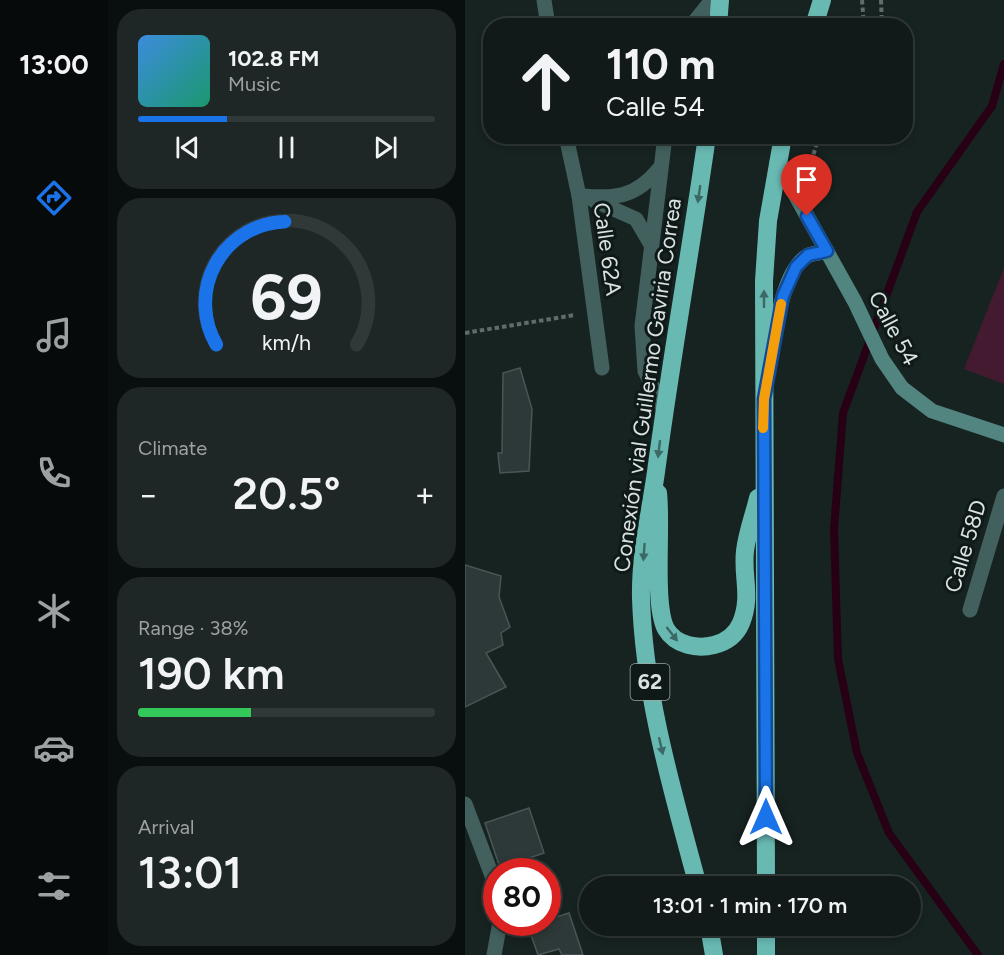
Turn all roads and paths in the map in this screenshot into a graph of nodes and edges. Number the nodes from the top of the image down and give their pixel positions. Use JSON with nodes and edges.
{"nodes":[{"id":1,"x":544,"y":0,"type":"edge"},
{"id":2,"x":712,"y":0,"type":"edge"},
{"id":3,"x":720,"y":0,"type":"edge"},
{"id":4,"x":822,"y":0,"type":"edge"},
{"id":5,"x":862,"y":0,"type":"edge"},
{"id":6,"x":881,"y":0,"type":"edge"},
{"id":7,"x":547,"y":18,"type":"edge"},
{"id":8,"x":697,"y":18,"type":"edge"},
{"id":9,"x":719,"y":18,"type":"edge"},
{"id":10,"x":816,"y":18,"type":"edge"},
{"id":11,"x":863,"y":18,"type":"edge"},
{"id":12,"x":882,"y":18,"type":"edge"},
{"id":13,"x":568,"y":144,"type":"edge"},
{"id":14,"x":664,"y":144,"type":"edge"},
{"id":15,"x":706,"y":144,"type":"edge"},
{"id":16,"x":781,"y":144,"type":"edge"},
{"id":17,"x":777,"y":162,"type":"junction"},
{"id":18,"x":659,"y":168,"type":"junction"},
{"id":19,"x":579,"y":196,"type":"junction"},
{"id":20,"x":650,"y":243,"type":"junction"},
{"id":21,"x":827,"y":251,"type":"junction"},
{"id":22,"x":594,"y":312,"type":"junction"},
{"id":23,"x":465,"y":333,"type":"edge"},
{"id":24,"x":602,"y":368,"type":"dead end"},
{"id":25,"x":764,"y":399,"type":"junction"},
{"id":26,"x":663,"y":408,"type":"junction"},
{"id":27,"x":1004,"y":435,"type":"edge"},
{"id":28,"x":765,"y":469,"type":"junction"},
{"id":29,"x":656,"y":474,"type":"junction"},
{"id":30,"x":1004,"y":496,"type":"edge"},
{"id":31,"x":970,"y":610,"type":"dead end"},
{"id":32,"x":465,"y":804,"type":"edge"},
{"id":33,"x":485,"y":858,"type":"edge"},
{"id":34,"x":695,"y":876,"type":"edge"},
{"id":35,"x":766,"y":876,"type":"edge"},
{"id":36,"x":497,"y":936,"type":"edge"},
{"id":37,"x":711,"y":936,"type":"edge"},
{"id":38,"x":766,"y":936,"type":"edge"},
{"id":39,"x":494,"y":955,"type":"edge"},
{"id":40,"x":714,"y":955,"type":"edge"},
{"id":41,"x":766,"y":955,"type":"edge"}],
"edges":[{"from":1,"to":7,"type":"street"},
{"from":2,"to":8,"type":"street"},
{"from":3,"to":9,"type":"highway"},
{"from":4,"to":10,"type":"highway"},
{"from":5,"to":11,"type":"path"},
{"from":6,"to":12,"type":"path"},
{"from":13,"to":19,"type":"street","name":"Calle 62A"},
{"from":14,"to":18,"type":"street"},
{"from":15,"to":26,"type":"highway","name":"Conexión vial Guillermo Gaviria Correa","number":"62","one_way":true},
{"from":16,"to":17,"type":"highway"},
{"from":17,"to":21,"type":"street","name":"Calle 54"},
{"from":25,"to":17,"type":"highway","one_way":true},
{"from":18,"to":19,"type":"street"},
{"from":18,"to":20,"type":"street"},
{"from":19,"to":20,"type":"street"},
{"from":19,"to":22,"type":"street","name":"Calle 62A"},
{"from":20,"to":26,"type":"street"},
{"from":21,"to":25,"type":"street"},
{"from":21,"to":27,"type":"street","name":"Calle 54"},
{"from":22,"to":23,"type":"path"},
{"from":22,"to":24,"type":"street","name":"Calle 62A"},
{"from":25,"to":28,"type":"highway"},
{"from":26,"to":29,"type":"highway","name":"Conexión vial Guillermo Gaviria Correa","number":"62","one_way":true},
{"from":29,"to":28,"type":"highway","one_way":true},
{"from":28,"to":35,"type":"highway"},
{"from":29,"to":34,"type":"highway","name":"Conexión vial Guillermo Gaviria Correa","number":"62","one_way":true},
{"from":30,"to":31,"type":"street","name":"Calle 58D"},
{"from":32,"to":33,"type":"street"},
{"from":36,"to":39,"type":"street"},
{"from":37,"to":40,"type":"highway"},
{"from":38,"to":41,"type":"highway"}]}
